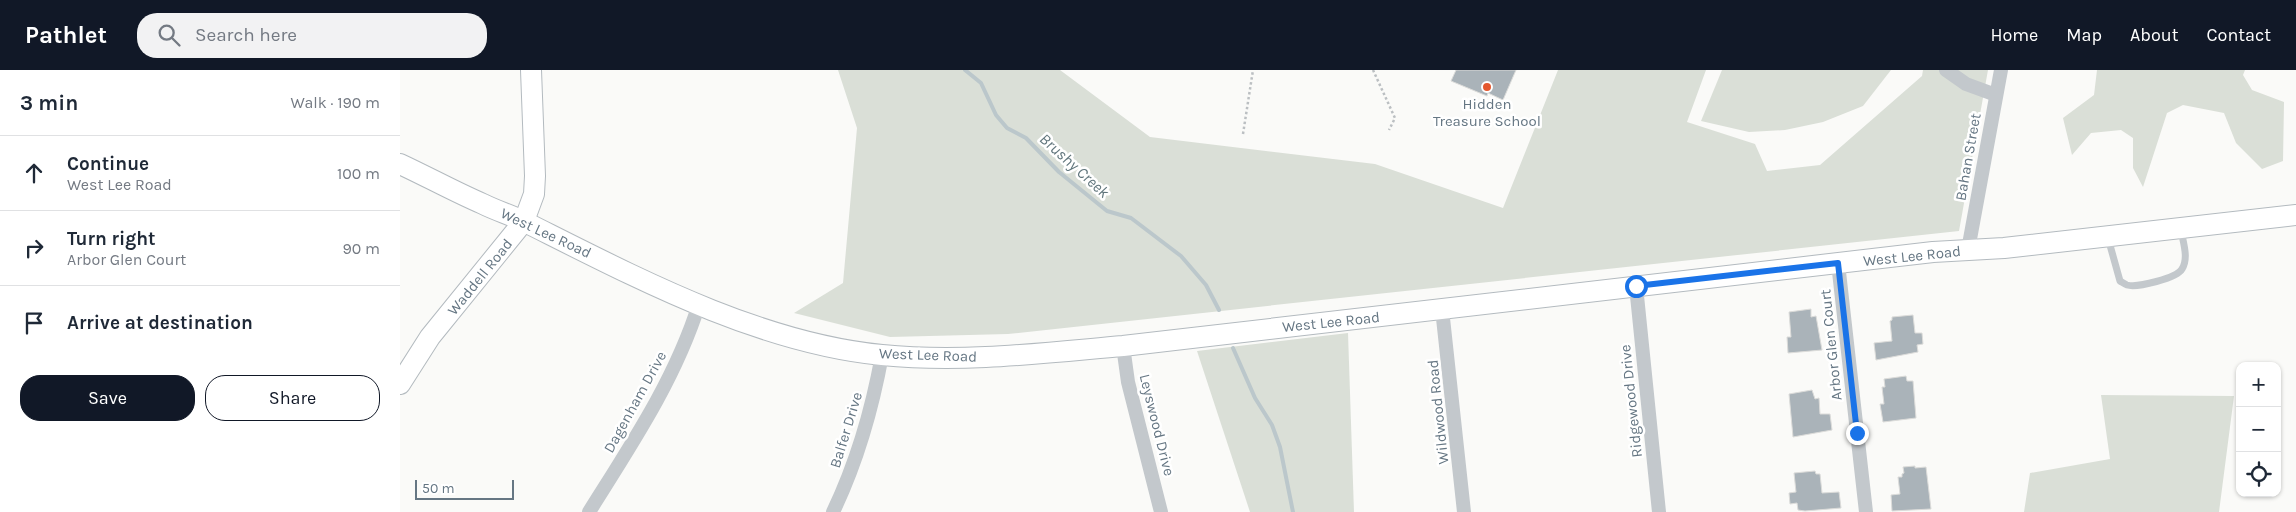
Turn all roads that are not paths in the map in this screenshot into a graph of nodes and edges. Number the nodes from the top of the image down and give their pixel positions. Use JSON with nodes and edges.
{"nodes":[{"id":1,"x":531,"y":70,"type":"edge"},
{"id":2,"x":1946,"y":70,"type":"edge"},
{"id":3,"x":2000,"y":70,"type":"edge"},
{"id":4,"x":1996,"y":95,"type":"junction"},
{"id":5,"x":400,"y":164,"type":"edge"},
{"id":6,"x":2296,"y":214,"type":"edge"},
{"id":7,"x":524,"y":222,"type":"junction"},
{"id":8,"x":2180,"y":228,"type":"junction"},
{"id":9,"x":2108,"y":235,"type":"junction"},
{"id":10,"x":1968,"y":250,"type":"junction"},
{"id":11,"x":1838,"y":263,"type":"junction"},
{"id":12,"x":1636,"y":286,"type":"junction"},
{"id":13,"x":699,"y":304,"type":"junction"},
{"id":14,"x":1442,"y":309,"type":"junction"},
{"id":15,"x":1123,"y":346,"type":"junction"},
{"id":16,"x":882,"y":355,"type":"junction"},
{"id":17,"x":400,"y":384,"type":"edge"},
{"id":18,"x":589,"y":512,"type":"edge"},
{"id":19,"x":833,"y":512,"type":"edge"},
{"id":20,"x":1161,"y":512,"type":"edge"},
{"id":21,"x":1464,"y":512,"type":"edge"},
{"id":22,"x":1659,"y":512,"type":"edge"},
{"id":23,"x":1866,"y":512,"type":"edge"}],
"edges":[{"from":1,"to":7,"type":"street","name":"Waddell Road"},
{"from":2,"to":4,"type":"street"},
{"from":3,"to":4,"type":"street","name":"Bahan Street"},
{"from":4,"to":10,"type":"street","name":"Bahan Street"},
{"from":5,"to":7,"type":"street","name":"West Lee Road"},
{"from":6,"to":8,"type":"street","name":"West Lee Road"},
{"from":7,"to":13,"type":"street","name":"West Lee Road"},
{"from":7,"to":17,"type":"street","name":"Waddell Road"},
{"from":8,"to":9,"type":"street","name":"West Lee Road"},
{"from":8,"to":9,"type":"lane"},
{"from":9,"to":10,"type":"street","name":"West Lee Road"},
{"from":10,"to":11,"type":"street","name":"West Lee Road"},
{"from":11,"to":12,"type":"street","name":"West Lee Road"},
{"from":11,"to":23,"type":"street","name":"Arbor Glen Court"},
{"from":12,"to":14,"type":"street","name":"West Lee Road"},
{"from":12,"to":22,"type":"street","name":"Ridgewood Drive"},
{"from":13,"to":16,"type":"street","name":"West Lee Road"},
{"from":13,"to":18,"type":"street","name":"Dagenham Drive"},
{"from":14,"to":15,"type":"street","name":"West Lee Road"},
{"from":14,"to":21,"type":"street","name":"Wildwood Road"},
{"from":15,"to":16,"type":"street","name":"West Lee Road"},
{"from":15,"to":20,"type":"street","name":"Leyswood Drive"},
{"from":16,"to":19,"type":"street","name":"Balfer Drive"}]}
